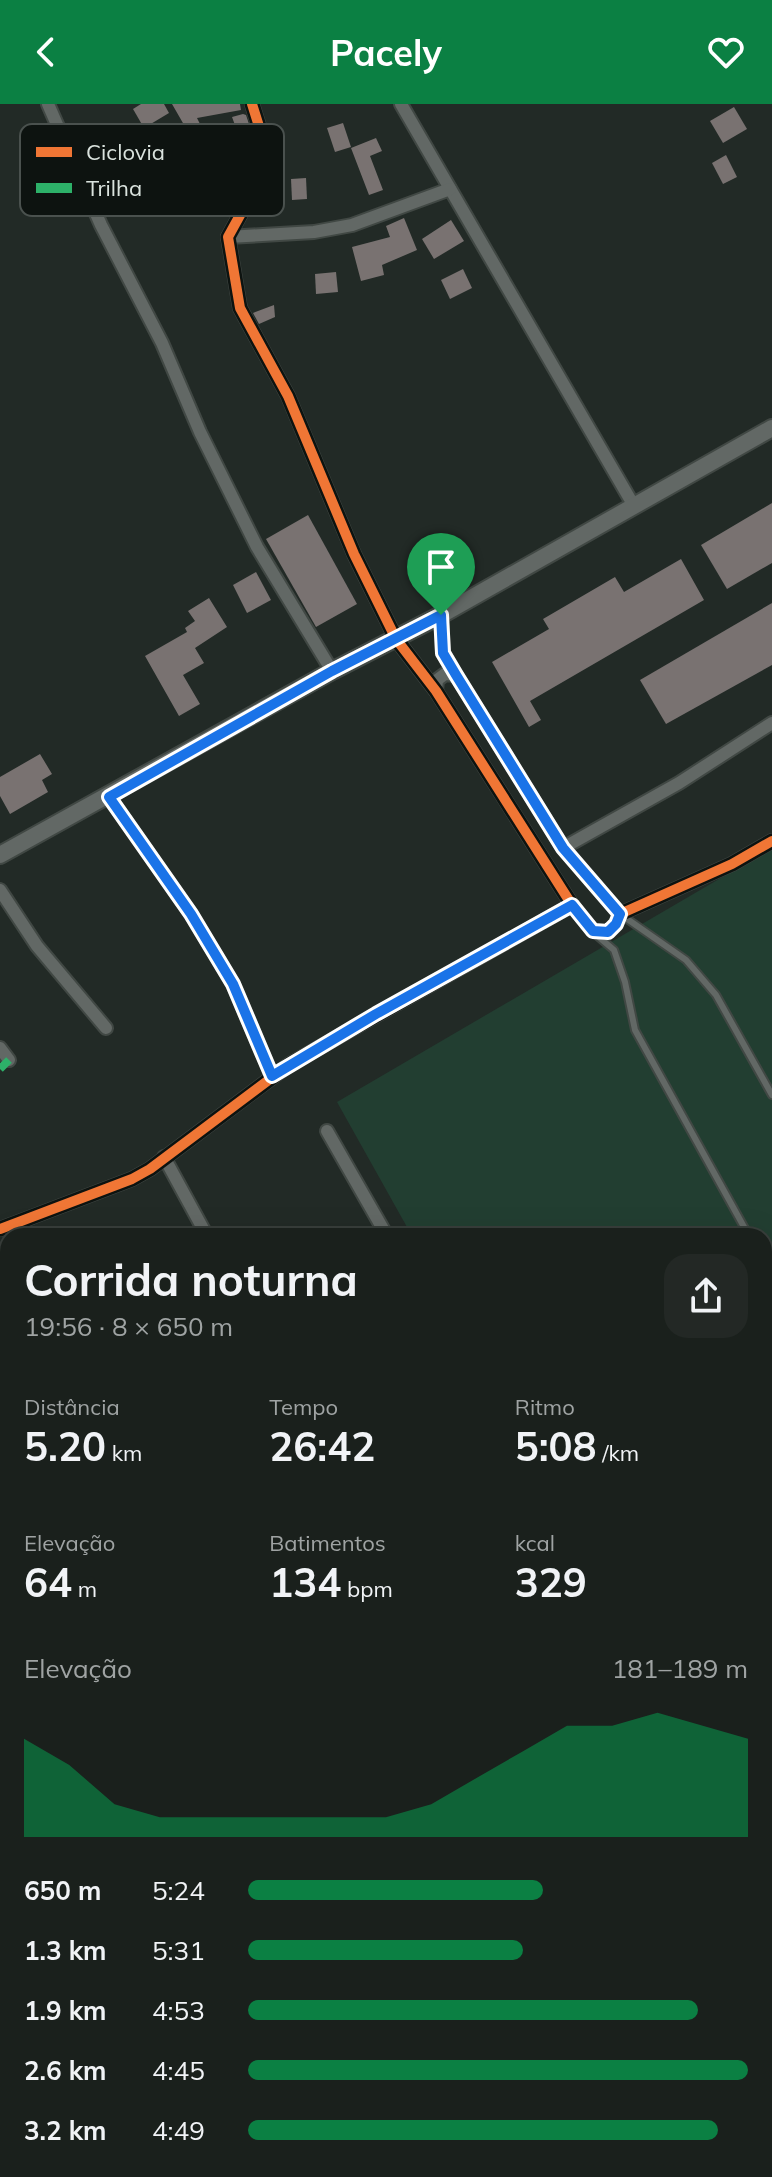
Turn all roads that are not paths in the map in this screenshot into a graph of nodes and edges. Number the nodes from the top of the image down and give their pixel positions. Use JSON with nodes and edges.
{"nodes":[{"id":1,"x":48,"y":104,"type":"edge"},
{"id":2,"x":252,"y":104,"type":"edge"},
{"id":3,"x":401,"y":104,"type":"edge"},
{"id":4,"x":57,"y":124,"type":"edge"},
{"id":5,"x":258,"y":124,"type":"edge"},
{"id":6,"x":450,"y":189,"type":"junction"},
{"id":7,"x":97,"y":216,"type":"edge"},
{"id":8,"x":240,"y":216,"type":"edge"},
{"id":9,"x":228,"y":237,"type":"junction"},
{"id":10,"x":772,"y":428,"type":"edge"},
{"id":11,"x":634,"y":506,"type":"junction"},
{"id":12,"x":441,"y":615,"type":"junction"},
{"id":13,"x":396,"y":639,"type":"junction"},
{"id":14,"x":332,"y":671,"type":"junction"},
{"id":15,"x":456,"y":675,"type":"junction"},
{"id":16,"x":436,"y":691,"type":"junction"},
{"id":17,"x":772,"y":723,"type":"edge"},
{"id":18,"x":109,"y":797,"type":"junction"},
{"id":19,"x":772,"y":841,"type":"edge"},
{"id":20,"x":563,"y":848,"type":"junction"},
{"id":21,"x":0,"y":855,"type":"edge"},
{"id":22,"x":0,"y":890,"type":"edge"},
{"id":23,"x":572,"y":905,"type":"junction"},
{"id":24,"x":620,"y":914,"type":"junction"},
{"id":25,"x":593,"y":931,"type":"junction"},
{"id":26,"x":106,"y":1028,"type":"dead end"},
{"id":27,"x":0,"y":1048,"type":"edge"},
{"id":28,"x":9,"y":1060,"type":"dead end"},
{"id":29,"x":272,"y":1076,"type":"junction"},
{"id":30,"x":772,"y":1095,"type":"edge"},
{"id":31,"x":327,"y":1131,"type":"dead end"},
{"id":32,"x":164,"y":1157,"type":"junction"},
{"id":33,"x":3,"y":1228,"type":"edge"},
{"id":34,"x":203,"y":1228,"type":"edge"},
{"id":35,"x":382,"y":1228,"type":"edge"},
{"id":36,"x":745,"y":1228,"type":"edge"}],
"edges":[{"from":1,"to":4,"type":"street"},
{"from":2,"to":5,"type":"street"},
{"from":3,"to":6,"type":"street"},
{"from":6,"to":9,"type":"street"},
{"from":6,"to":11,"type":"street"},
{"from":7,"to":14,"type":"street"},
{"from":8,"to":9,"type":"street"},
{"from":9,"to":13,"type":"street"},
{"from":10,"to":11,"type":"main road"},
{"from":11,"to":12,"type":"main road"},
{"from":12,"to":13,"type":"main road"},
{"from":12,"to":15,"type":"street"},
{"from":13,"to":14,"type":"main road"},
{"from":13,"to":16,"type":"street"},
{"from":14,"to":18,"type":"main road"},
{"from":15,"to":16,"type":"street"},
{"from":15,"to":20,"type":"street"},
{"from":16,"to":23,"type":"street"},
{"from":17,"to":20,"type":"street"},
{"from":18,"to":21,"type":"main road"},
{"from":18,"to":29,"type":"street"},
{"from":19,"to":24,"type":"street"},
{"from":20,"to":24,"type":"street"},
{"from":22,"to":26,"type":"street"},
{"from":23,"to":25,"type":"street"},
{"from":23,"to":29,"type":"street"},
{"from":24,"to":25,"type":"street"},
{"from":24,"to":30,"type":"lane"},
{"from":25,"to":36,"type":"lane"},
{"from":27,"to":28,"type":"street"},
{"from":29,"to":32,"type":"street"},
{"from":31,"to":35,"type":"street"},
{"from":32,"to":33,"type":"street"},
{"from":32,"to":34,"type":"street"}]}
